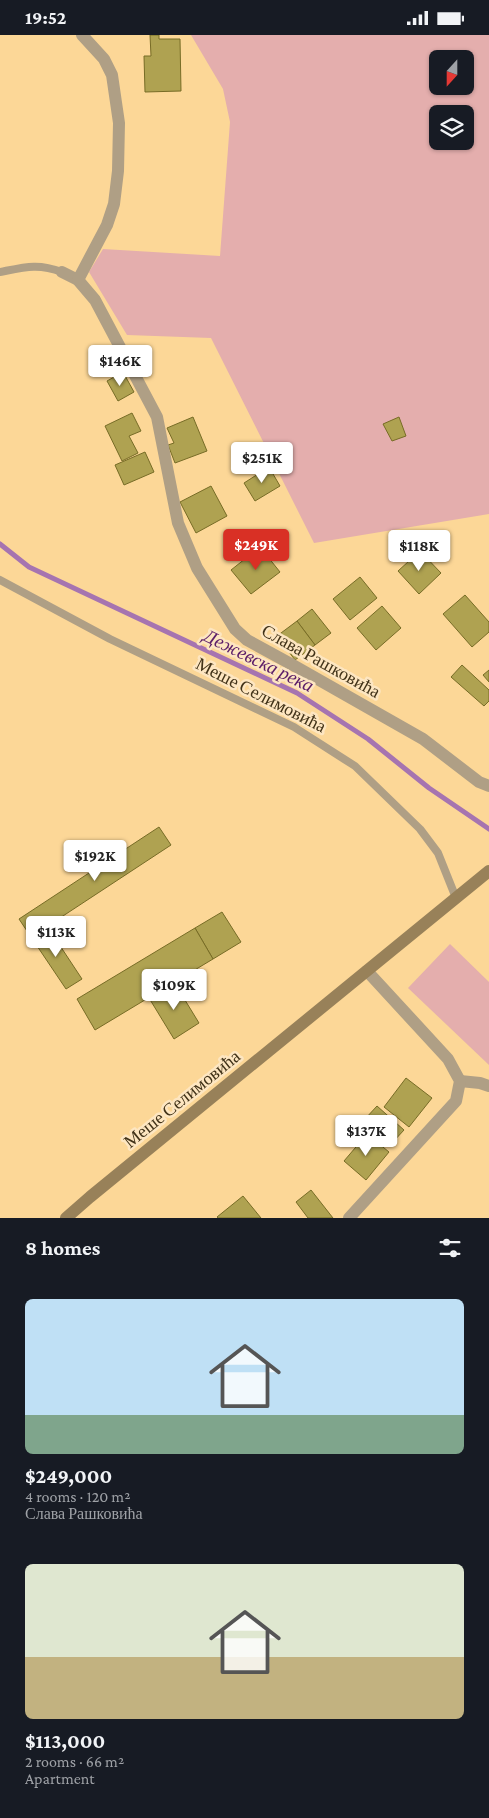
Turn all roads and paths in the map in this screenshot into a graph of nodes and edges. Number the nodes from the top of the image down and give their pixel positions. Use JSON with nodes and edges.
{"nodes":[{"id":1,"x":82,"y":35,"type":"edge"},
{"id":2,"x":0,"y":271,"type":"edge"},
{"id":3,"x":62,"y":272,"type":"joint"},
{"id":4,"x":78,"y":280,"type":"junction"},
{"id":5,"x":0,"y":580,"type":"edge"},
{"id":6,"x":489,"y":787,"type":"edge"},
{"id":7,"x":489,"y":871,"type":"edge"},
{"id":8,"x":456,"y":898,"type":"junction"},
{"id":9,"x":367,"y":971,"type":"junction"},
{"id":10,"x":460,"y":1081,"type":"junction"},
{"id":11,"x":489,"y":1086,"type":"edge"},
{"id":12,"x":66,"y":1218,"type":"edge"},
{"id":13,"x":349,"y":1218,"type":"edge"}],
"edges":[{"from":1,"to":4,"type":"street"},
{"from":2,"to":3,"type":"lane"},
{"from":3,"to":4,"type":"street","name":"Слава Рашковића"},
{"from":4,"to":6,"type":"street","name":"Слава Рашковића"},
{"from":5,"to":8,"type":"lane","name":"Меше Селимовића"},
{"from":7,"to":8,"type":"main road","name":"Меше Селимовића"},
{"from":8,"to":9,"type":"main road","name":"Меше Селимовића"},
{"from":9,"to":10,"type":"street"},
{"from":9,"to":12,"type":"main road","name":"Меше Селимовића"},
{"from":10,"to":11,"type":"street"},
{"from":10,"to":13,"type":"street"}]}
